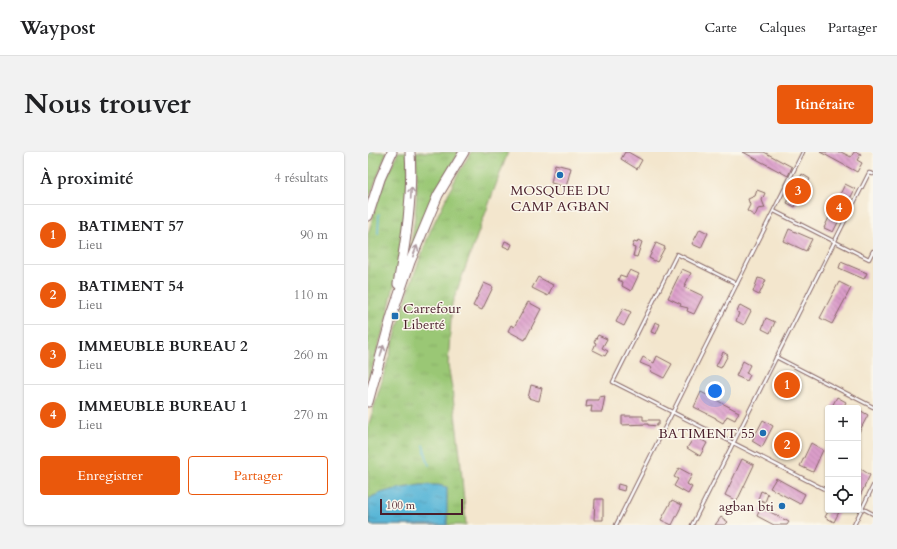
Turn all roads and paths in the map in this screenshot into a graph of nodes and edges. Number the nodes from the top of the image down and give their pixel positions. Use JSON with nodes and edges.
{"nodes":[{"id":1,"x":392,"y":152,"type":"edge"},
{"id":2,"x":410,"y":152,"type":"edge"},
{"id":3,"x":464,"y":152,"type":"edge"},
{"id":4,"x":803,"y":152,"type":"edge"},
{"id":5,"x":873,"y":174,"type":"edge"},
{"id":6,"x":774,"y":211,"type":"junction"},
{"id":7,"x":368,"y":216,"type":"edge"},
{"id":8,"x":835,"y":241,"type":"junction"},
{"id":9,"x":873,"y":251,"type":"edge"},
{"id":10,"x":737,"y":284,"type":"junction"},
{"id":11,"x":392,"y":315,"type":"junction"},
{"id":12,"x":776,"y":357,"type":"junction"},
{"id":13,"x":368,"y":402,"type":"edge"},
{"id":14,"x":873,"y":407,"type":"edge"},
{"id":15,"x":672,"y":413,"type":"junction"},
{"id":16,"x":734,"y":443,"type":"junction"},
{"id":17,"x":873,"y":486,"type":"edge"},
{"id":18,"x":825,"y":489,"type":"edge"},
{"id":19,"x":862,"y":508,"type":"junction"},
{"id":20,"x":873,"y":514,"type":"edge"},
{"id":21,"x":616,"y":525,"type":"edge"},
{"id":22,"x":692,"y":525,"type":"edge"},
{"id":23,"x":854,"y":525,"type":"edge"}],
"edges":[{"from":1,"to":7,"type":"highway"},
{"from":11,"to":2,"type":"highway","one_way":true},
{"from":11,"to":3,"type":"highway","one_way":true},
{"from":4,"to":6,"type":"lane"},
{"from":5,"to":8,"type":"lane"},
{"from":6,"to":8,"type":"lane"},
{"from":6,"to":10,"type":"lane"},
{"from":8,"to":9,"type":"lane"},
{"from":8,"to":12,"type":"lane"},
{"from":10,"to":15,"type":"lane"},
{"from":10,"to":15,"type":"lane"},
{"from":13,"to":11,"type":"highway","one_way":true},
{"from":12,"to":14,"type":"lane"},
{"from":12,"to":16,"type":"lane"},
{"from":15,"to":16,"type":"lane"},
{"from":15,"to":21,"type":"lane"},
{"from":16,"to":18,"type":"lane"},
{"from":16,"to":22,"type":"lane"},
{"from":17,"to":19,"type":"lane"},
{"from":19,"to":20,"type":"lane"},
{"from":19,"to":23,"type":"lane"}]}
